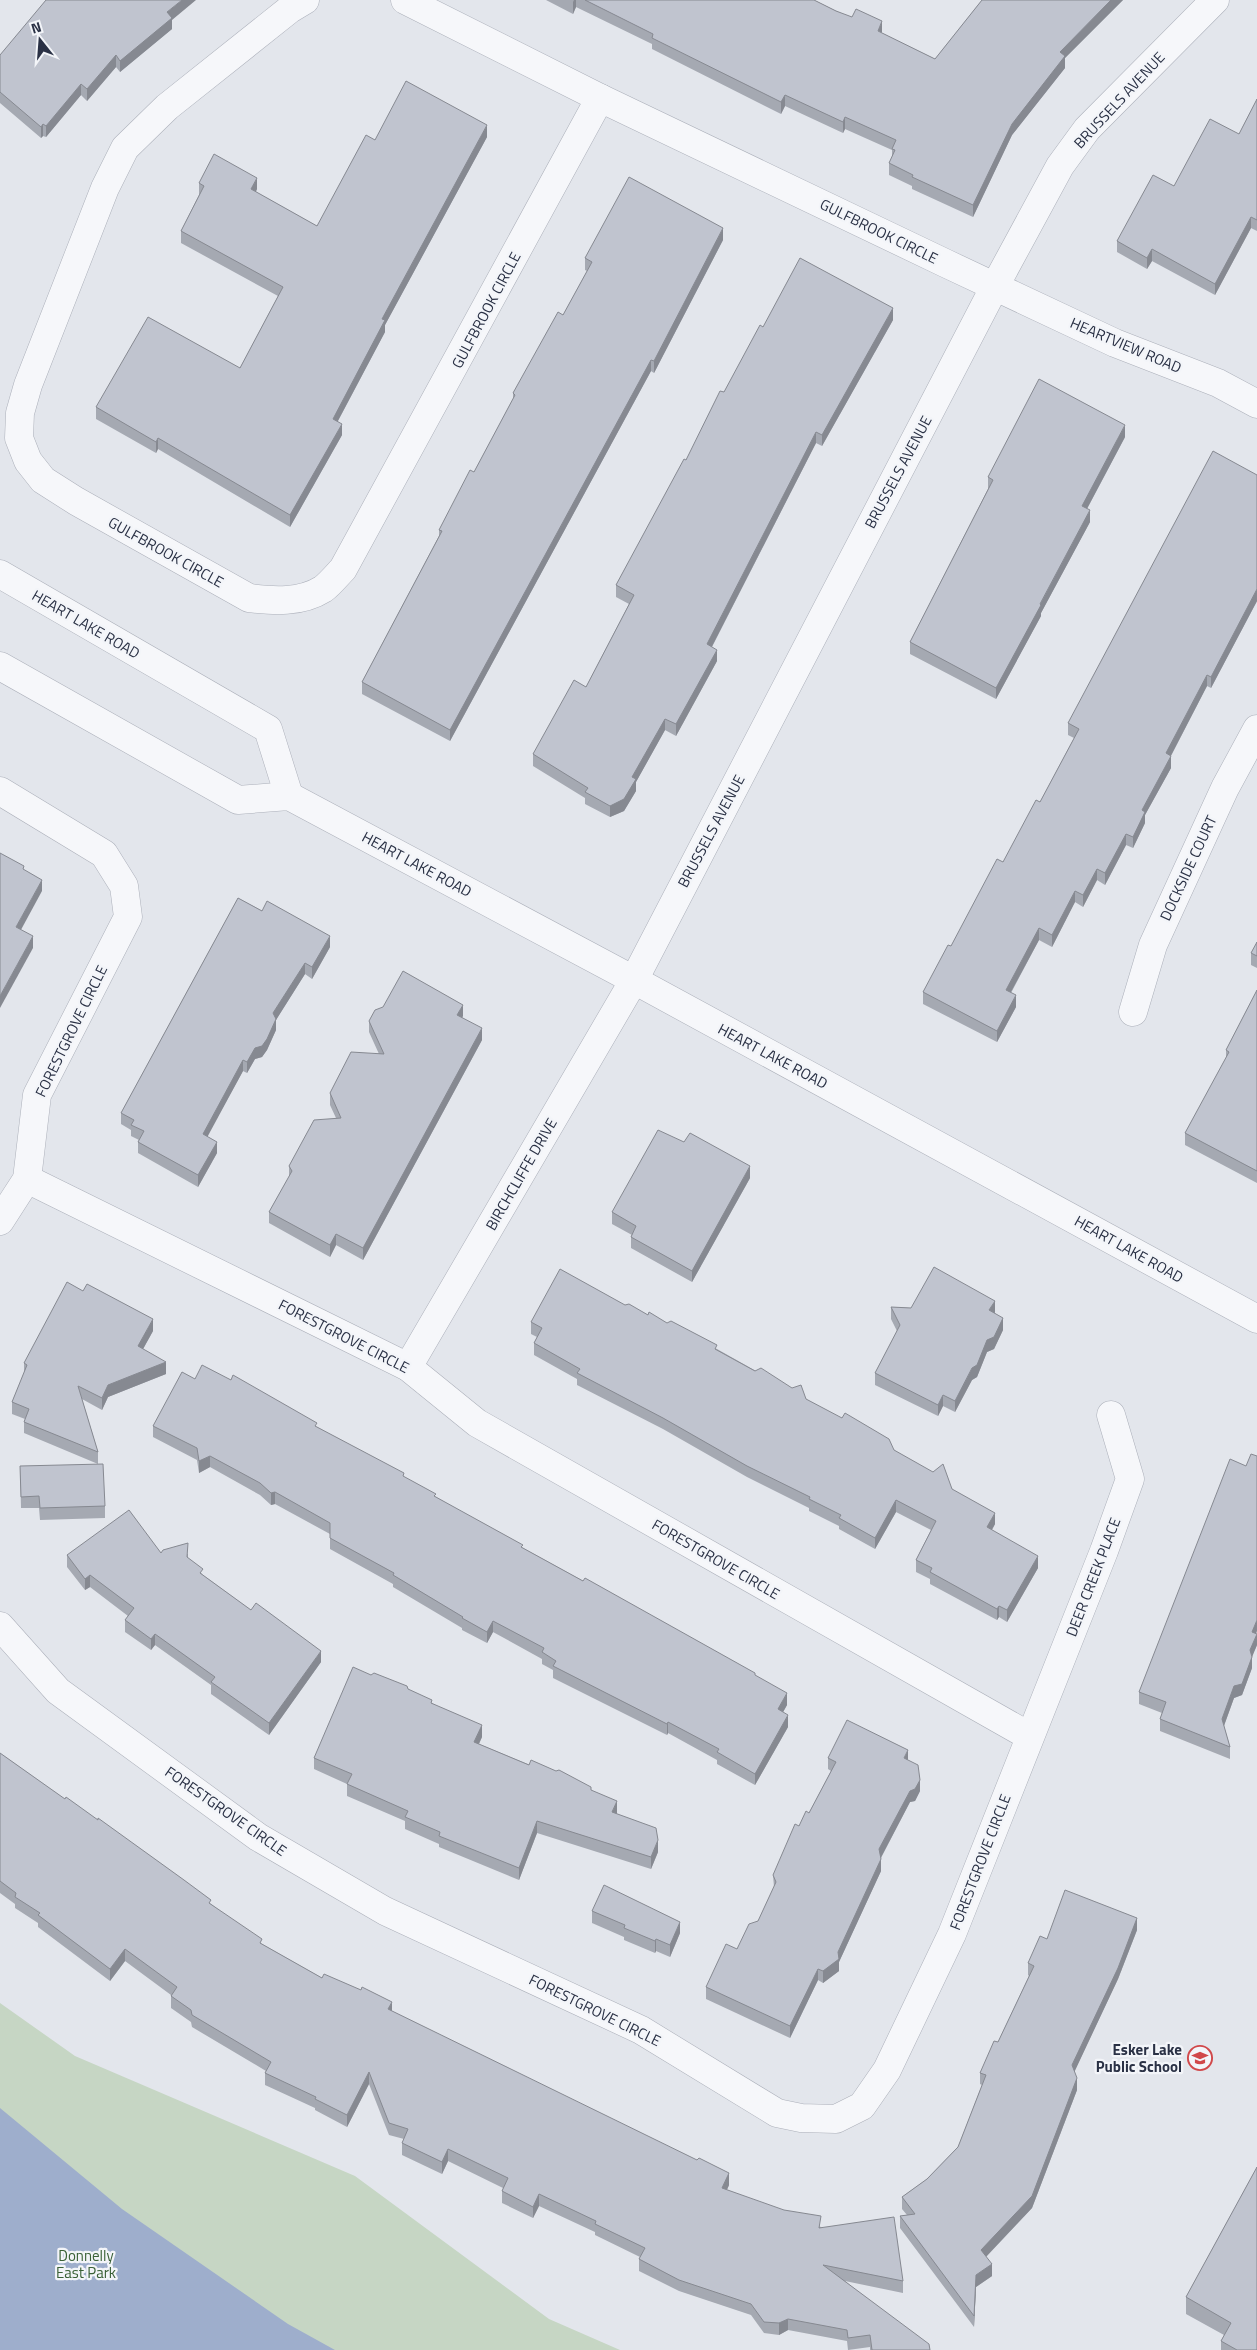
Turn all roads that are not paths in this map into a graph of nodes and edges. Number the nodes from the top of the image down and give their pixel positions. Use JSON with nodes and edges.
{"nodes":[{"id":1,"x":305,"y":0,"type":"edge"},
{"id":2,"x":405,"y":0,"type":"edge"},
{"id":3,"x":1215,"y":0,"type":"edge"},
{"id":4,"x":600,"y":98,"type":"junction"},
{"id":5,"x":996,"y":286,"type":"junction"},
{"id":6,"x":1257,"y":404,"type":"edge"},
{"id":7,"x":0,"y":574,"type":"edge"},
{"id":8,"x":0,"y":666,"type":"edge"},
{"id":9,"x":1257,"y":729,"type":"edge"},
{"id":10,"x":0,"y":791,"type":"edge"},
{"id":11,"x":289,"y":796,"type":"junction"},
{"id":12,"x":634,"y":980,"type":"junction"},
{"id":13,"x":1133,"y":1012,"type":"dead end"},
{"id":14,"x":27,"y":1179,"type":"junction"},
{"id":15,"x":0,"y":1221,"type":"edge"},
{"id":16,"x":1257,"y":1319,"type":"edge"},
{"id":17,"x":408,"y":1367,"type":"junction"},
{"id":18,"x":1112,"y":1415,"type":"dead end"},
{"id":19,"x":0,"y":1626,"type":"edge"},
{"id":20,"x":1029,"y":1736,"type":"junction"}],
"edges":[{"from":1,"to":4,"type":"street","name":"GULFBROOK CIRCLE"},
{"from":2,"to":4,"type":"street","name":"GULFBROOK CIRCLE"},
{"from":3,"to":5,"type":"street","name":"BRUSSELS AVENUE"},
{"from":4,"to":5,"type":"street","name":"GULFBROOK CIRCLE"},
{"from":5,"to":6,"type":"street","name":"HEARTVIEW ROAD"},
{"from":5,"to":12,"type":"street","name":"BRUSSELS AVENUE"},
{"from":7,"to":11,"type":"street","name":"HEART LAKE ROAD"},
{"from":8,"to":11,"type":"street"},
{"from":9,"to":13,"type":"street","name":"DOCKSIDE COURT"},
{"from":10,"to":14,"type":"street","name":"FORESTGROVE CIRCLE"},
{"from":11,"to":12,"type":"street","name":"HEART LAKE ROAD"},
{"from":12,"to":16,"type":"street","name":"HEART LAKE ROAD"},
{"from":12,"to":17,"type":"street","name":"BIRCHCLIFFE DRIVE"},
{"from":14,"to":15,"type":"street","name":"FORESTGROVE CIRCLE"},
{"from":14,"to":17,"type":"street","name":"FORESTGROVE CIRCLE"},
{"from":17,"to":20,"type":"street","name":"FORESTGROVE CIRCLE"},
{"from":18,"to":20,"type":"street","name":"DEER CREEK PLACE"},
{"from":19,"to":20,"type":"street","name":"FORESTGROVE CIRCLE"}]}
